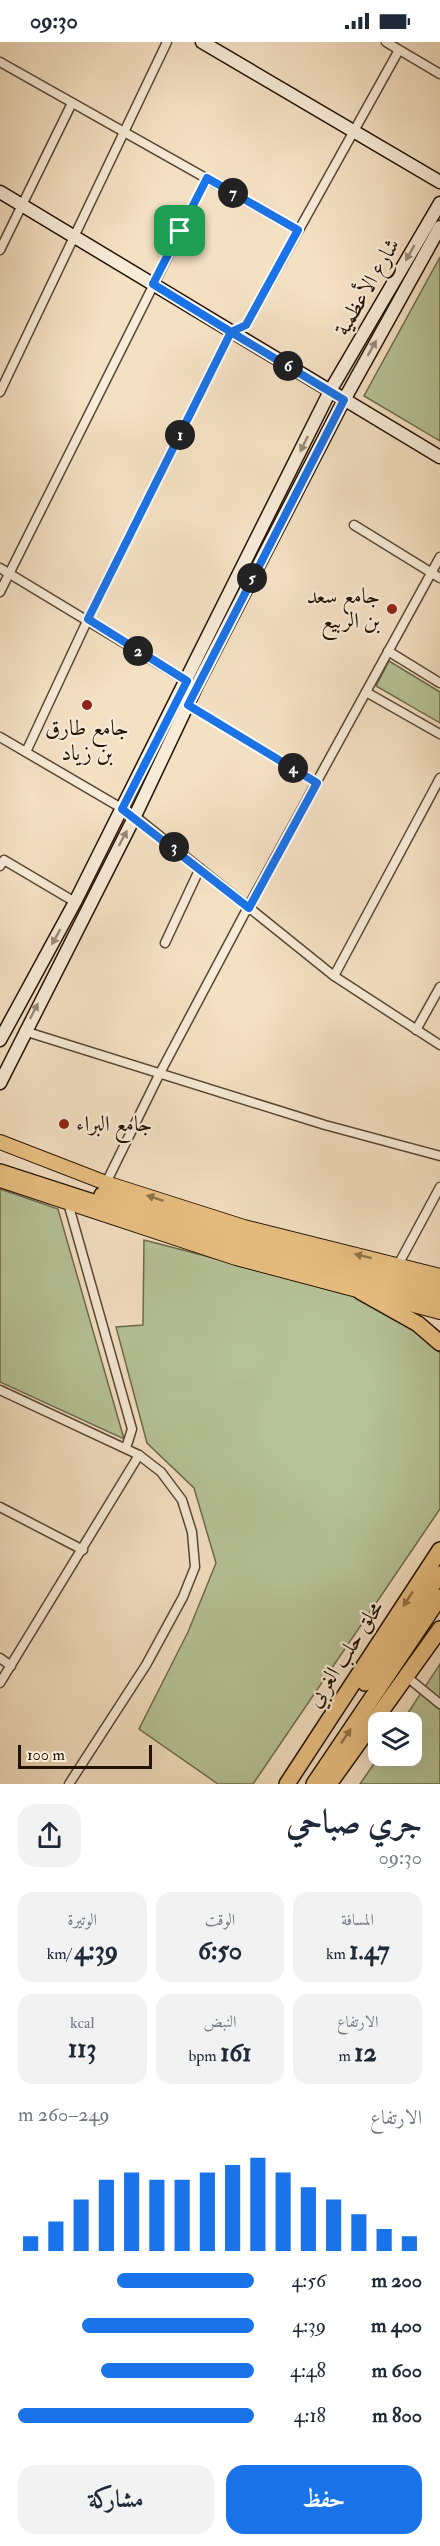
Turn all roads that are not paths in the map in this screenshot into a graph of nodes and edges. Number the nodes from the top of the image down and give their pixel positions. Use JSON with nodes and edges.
{"nodes":[{"id":1,"x":167,"y":42,"type":"edge"},
{"id":2,"x":202,"y":42,"type":"edge"},
{"id":3,"x":386,"y":42,"type":"edge"},
{"id":4,"x":399,"y":50,"type":"junction"},
{"id":5,"x":0,"y":62,"type":"edge"},
{"id":6,"x":440,"y":74,"type":"edge"},
{"id":7,"x":72,"y":103,"type":"junction"},
{"id":8,"x":353,"y":130,"type":"junction"},
{"id":9,"x":124,"y":132,"type":"junction"},
{"id":10,"x":207,"y":178,"type":"junction"},
{"id":11,"x":440,"y":182,"type":"edge"},
{"id":12,"x":0,"y":192,"type":"edge"},
{"id":13,"x":440,"y":203,"type":"edge"},
{"id":14,"x":22,"y":205,"type":"junction"},
{"id":15,"x":440,"y":227,"type":"edge"},
{"id":16,"x":298,"y":230,"type":"junction"},
{"id":17,"x":75,"y":237,"type":"junction"},
{"id":18,"x":0,"y":250,"type":"edge"},
{"id":19,"x":153,"y":284,"type":"junction"},
{"id":20,"x":231,"y":332,"type":"junction"},
{"id":21,"x":330,"y":391,"type":"junction"},
{"id":22,"x":0,"y":392,"type":"edge"},
{"id":23,"x":344,"y":400,"type":"junction"},
{"id":24,"x":440,"y":457,"type":"edge"},
{"id":25,"x":354,"y":525,"type":"dead end"},
{"id":26,"x":440,"y":557,"type":"edge"},
{"id":27,"x":0,"y":568,"type":"edge"},
{"id":28,"x":9,"y":573,"type":"junction"},
{"id":29,"x":431,"y":573,"type":"junction"},
{"id":30,"x":440,"y":578,"type":"edge"},
{"id":31,"x":0,"y":592,"type":"edge"},
{"id":32,"x":88,"y":619,"type":"junction"},
{"id":33,"x":388,"y":651,"type":"junction"},
{"id":34,"x":187,"y":681,"type":"junction"},
{"id":35,"x":440,"y":683,"type":"edge"},
{"id":36,"x":366,"y":692,"type":"junction"},
{"id":37,"x":188,"y":705,"type":"junction"},
{"id":38,"x":440,"y":734,"type":"edge"},
{"id":39,"x":0,"y":737,"type":"edge"},
{"id":40,"x":26,"y":752,"type":"junction"},
{"id":41,"x":440,"y":778,"type":"edge"},
{"id":42,"x":317,"y":783,"type":"junction"},
{"id":43,"x":122,"y":809,"type":"junction"},
{"id":44,"x":135,"y":816,"type":"junction"},
{"id":45,"x":0,"y":866,"type":"edge"},
{"id":46,"x":200,"y":868,"type":"junction"},
{"id":47,"x":75,"y":902,"type":"junction"},
{"id":48,"x":249,"y":908,"type":"junction"},
{"id":49,"x":165,"y":943,"type":"dead end"},
{"id":50,"x":334,"y":976,"type":"junction"},
{"id":51,"x":440,"y":987,"type":"edge"},
{"id":52,"x":416,"y":1030,"type":"junction"},
{"id":53,"x":24,"y":1031,"type":"junction"},
{"id":54,"x":2,"y":1032,"type":"edge"},
{"id":55,"x":440,"y":1045,"type":"edge"},
{"id":56,"x":160,"y":1073,"type":"junction"},
{"id":57,"x":0,"y":1083,"type":"edge"},
{"id":58,"x":0,"y":1142,"type":"edge"},
{"id":59,"x":440,"y":1156,"type":"edge"},
{"id":60,"x":0,"y":1161,"type":"edge"},
{"id":61,"x":0,"y":1172,"type":"edge"},
{"id":62,"x":0,"y":1180,"type":"edge"},
{"id":63,"x":106,"y":1183,"type":"junction"},
{"id":64,"x":440,"y":1187,"type":"edge"},
{"id":65,"x":68,"y":1203,"type":"junction"},
{"id":66,"x":240,"y":1242,"type":"junction"},
{"id":67,"x":398,"y":1265,"type":"junction"},
{"id":68,"x":440,"y":1276,"type":"edge"},
{"id":69,"x":440,"y":1287,"type":"edge"},
{"id":70,"x":361,"y":1292,"type":"junction"},
{"id":71,"x":440,"y":1299,"type":"edge"},
{"id":72,"x":440,"y":1312,"type":"edge"},
{"id":73,"x":440,"y":1343,"type":"edge"},
{"id":74,"x":0,"y":1390,"type":"edge"},
{"id":75,"x":126,"y":1448,"type":"junction"},
{"id":76,"x":139,"y":1455,"type":"junction"},
{"id":77,"x":0,"y":1507,"type":"edge"},
{"id":78,"x":83,"y":1550,"type":"junction"},
{"id":79,"x":440,"y":1550,"type":"edge"},
{"id":80,"x":440,"y":1574,"type":"edge"},
{"id":81,"x":440,"y":1598,"type":"edge"},
{"id":82,"x":440,"y":1629,"type":"edge"},
{"id":83,"x":0,"y":1658,"type":"edge"},
{"id":84,"x":11,"y":1666,"type":"junction"},
{"id":85,"x":407,"y":1677,"type":"junction"},
{"id":86,"x":0,"y":1683,"type":"edge"},
{"id":87,"x":440,"y":1704,"type":"edge"},
{"id":88,"x":69,"y":1784,"type":"edge"},
{"id":89,"x":287,"y":1784,"type":"edge"},
{"id":90,"x":294,"y":1784,"type":"edge"},
{"id":91,"x":314,"y":1784,"type":"edge"},
{"id":92,"x":329,"y":1784,"type":"edge"}],
"edges":[{"from":1,"to":9,"type":"street"},
{"from":2,"to":8,"type":"street"},
{"from":3,"to":4,"type":"street"},
{"from":4,"to":6,"type":"street"},
{"from":4,"to":8,"type":"street"},
{"from":5,"to":7,"type":"street"},
{"from":7,"to":9,"type":"street"},
{"from":7,"to":14,"type":"street"},
{"from":8,"to":11,"type":"street"},
{"from":8,"to":16,"type":"street"},
{"from":9,"to":10,"type":"street"},
{"from":9,"to":17,"type":"street"},
{"from":10,"to":16,"type":"street"},
{"from":10,"to":19,"type":"street"},
{"from":12,"to":14,"type":"street"},
{"from":13,"to":21,"type":"street","name":"شارع الأعظمية","one_way":true},
{"from":14,"to":17,"type":"street"},
{"from":14,"to":18,"type":"street"},
{"from":23,"to":15,"type":"street","one_way":true},
{"from":16,"to":20,"type":"street"},
{"from":17,"to":19,"type":"street"},
{"from":17,"to":22,"type":"street"},
{"from":19,"to":20,"type":"street"},
{"from":19,"to":28,"type":"street"},
{"from":20,"to":21,"type":"street"},
{"from":20,"to":32,"type":"street"},
{"from":21,"to":23,"type":"street"},
{"from":21,"to":34,"type":"street","name":"شارع الأعظمية","one_way":true},
{"from":23,"to":24,"type":"street"},
{"from":23,"to":37,"type":"street"},
{"from":25,"to":29,"type":"street"},
{"from":26,"to":29,"type":"street"},
{"from":27,"to":28,"type":"street"},
{"from":28,"to":31,"type":"street"},
{"from":28,"to":32,"type":"street"},
{"from":29,"to":30,"type":"street"},
{"from":29,"to":33,"type":"street"},
{"from":32,"to":34,"type":"street"},
{"from":32,"to":40,"type":"street"},
{"from":33,"to":35,"type":"street"},
{"from":33,"to":36,"type":"street"},
{"from":34,"to":43,"type":"street","name":"شارع الأعظمية"},
{"from":36,"to":38,"type":"street"},
{"from":36,"to":42,"type":"street"},
{"from":37,"to":42,"type":"street"},
{"from":37,"to":44,"type":"street"},
{"from":39,"to":40,"type":"street"},
{"from":40,"to":43,"type":"street"},
{"from":41,"to":50,"type":"street"},
{"from":42,"to":48,"type":"street"},
{"from":43,"to":44,"type":"street"},
{"from":43,"to":47,"type":"street","name":"شارع الأعظمية"},
{"from":44,"to":46,"type":"street"},
{"from":53,"to":44,"type":"street","one_way":true},
{"from":45,"to":47,"type":"street"},
{"from":46,"to":48,"type":"street"},
{"from":46,"to":49,"type":"street"},
{"from":47,"to":54,"type":"street","name":"شارع الأعظمية","one_way":true},
{"from":48,"to":50,"type":"street"},
{"from":48,"to":56,"type":"street"},
{"from":50,"to":52,"type":"street"},
{"from":51,"to":52,"type":"street"},
{"from":52,"to":55,"type":"street"},
{"from":53,"to":56,"type":"street"},
{"from":53,"to":57,"type":"street"},
{"from":56,"to":59,"type":"street"},
{"from":56,"to":63,"type":"street"},
{"from":58,"to":63,"type":"main road"},
{"from":60,"to":66,"type":"highway"},
{"from":61,"to":66,"type":"highway"},
{"from":62,"to":65,"type":"main road"},
{"from":66,"to":63,"type":"main road","one_way":true},
{"from":64,"to":67,"type":"street"},
{"from":65,"to":66,"type":"main road"},
{"from":65,"to":75,"type":"street"},
{"from":67,"to":66,"type":"main road","one_way":true},
{"from":66,"to":69,"type":"highway"},
{"from":66,"to":70,"type":"main road"},
{"from":66,"to":71,"type":"highway"},
{"from":67,"to":68,"type":"main road"},
{"from":70,"to":72,"type":"main road"},
{"from":70,"to":73,"type":"highway"},
{"from":74,"to":75,"type":"street"},
{"from":75,"to":76,"type":"street"},
{"from":76,"to":78,"type":"street"},
{"from":76,"to":88,"type":"street"},
{"from":77,"to":78,"type":"street"},
{"from":78,"to":84,"type":"street"},
{"from":79,"to":89,"type":"highway","name":"محلق حلب الغربي","one_way":true},
{"from":80,"to":90,"type":"highway"},
{"from":91,"to":81,"type":"highway","one_way":true},
{"from":82,"to":85,"type":"highway"},
{"from":83,"to":84,"type":"street"},
{"from":84,"to":86,"type":"street"},
{"from":85,"to":87,"type":"street"},
{"from":85,"to":92,"type":"highway"}]}
